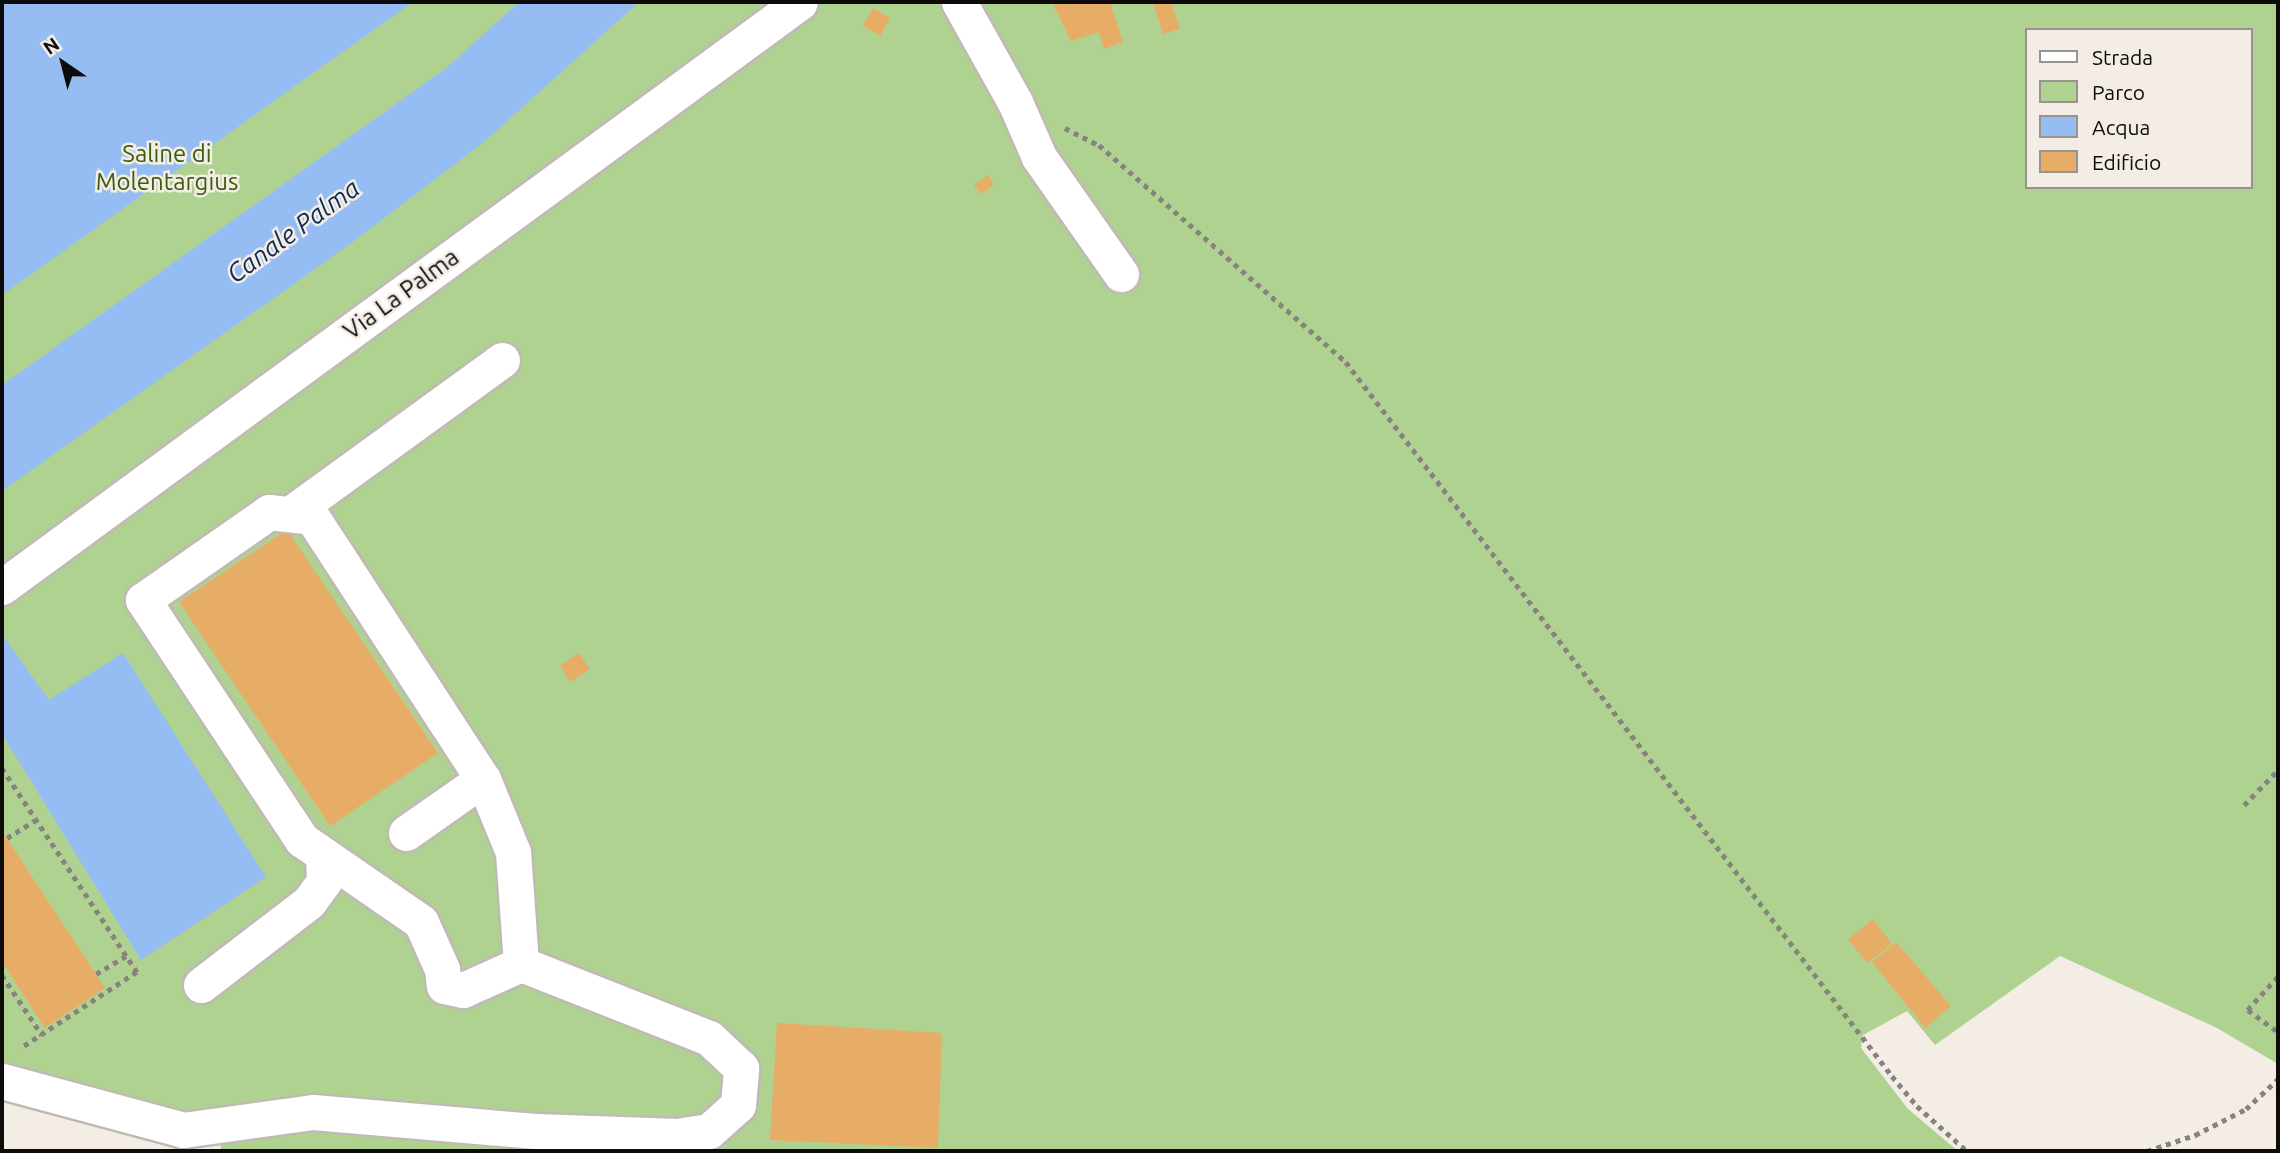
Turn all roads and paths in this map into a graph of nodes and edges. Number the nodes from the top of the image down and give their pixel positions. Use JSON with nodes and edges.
{"nodes":[{"id":1,"x":800,"y":2,"type":"edge"},
{"id":2,"x":959,"y":2,"type":"edge"},
{"id":3,"x":1015,"y":102,"type":"junction"},
{"id":4,"x":1121,"y":274,"type":"dead end"},
{"id":5,"x":502,"y":360,"type":"dead end"},
{"id":6,"x":290,"y":514,"type":"junction"},
{"id":7,"x":2,"y":587,"type":"edge"},
{"id":8,"x":2,"y":768,"type":"edge"},
{"id":9,"x":2278,"y":770,"type":"edge"},
{"id":10,"x":483,"y":779,"type":"junction"},
{"id":11,"x":2244,"y":805,"type":"dead end"},
{"id":12,"x":36,"y":820,"type":"junction"},
{"id":13,"x":406,"y":833,"type":"dead end"},
{"id":14,"x":7,"y":838,"type":"dead end"},
{"id":15,"x":323,"y":855,"type":"junction"},
{"id":16,"x":126,"y":956,"type":"junction"},
{"id":17,"x":521,"y":964,"type":"junction"},
{"id":18,"x":96,"y":974,"type":"dead end"},
{"id":19,"x":2,"y":975,"type":"edge"},
{"id":20,"x":2278,"y":977,"type":"edge"},
{"id":21,"x":201,"y":985,"type":"dead end"},
{"id":22,"x":2278,"y":1032,"type":"edge"},
{"id":23,"x":42,"y":1035,"type":"junction"},
{"id":24,"x":18,"y":1051,"type":"dead end"},
{"id":25,"x":2278,"y":1079,"type":"edge"},
{"id":26,"x":2,"y":1081,"type":"edge"},
{"id":27,"x":1967,"y":1151,"type":"edge"},
{"id":28,"x":2147,"y":1151,"type":"edge"}],
"edges":[{"from":1,"to":7,"type":"street","name":"Via La Palma"},
{"from":2,"to":3,"type":"street"},
{"from":3,"to":4,"type":"street"},
{"from":3,"to":27,"type":"path"},
{"from":5,"to":6,"type":"street"},
{"from":6,"to":10,"type":"street"},
{"from":6,"to":15,"type":"street"},
{"from":8,"to":12,"type":"path"},
{"from":9,"to":11,"type":"path"},
{"from":10,"to":13,"type":"street"},
{"from":10,"to":17,"type":"street"},
{"from":12,"to":14,"type":"path"},
{"from":12,"to":16,"type":"path"},
{"from":15,"to":17,"type":"street"},
{"from":15,"to":21,"type":"street"},
{"from":16,"to":18,"type":"path"},
{"from":16,"to":23,"type":"path"},
{"from":17,"to":26,"type":"street"},
{"from":19,"to":23,"type":"path"},
{"from":20,"to":22,"type":"path"},
{"from":23,"to":24,"type":"path"},
{"from":25,"to":28,"type":"path"}]}
